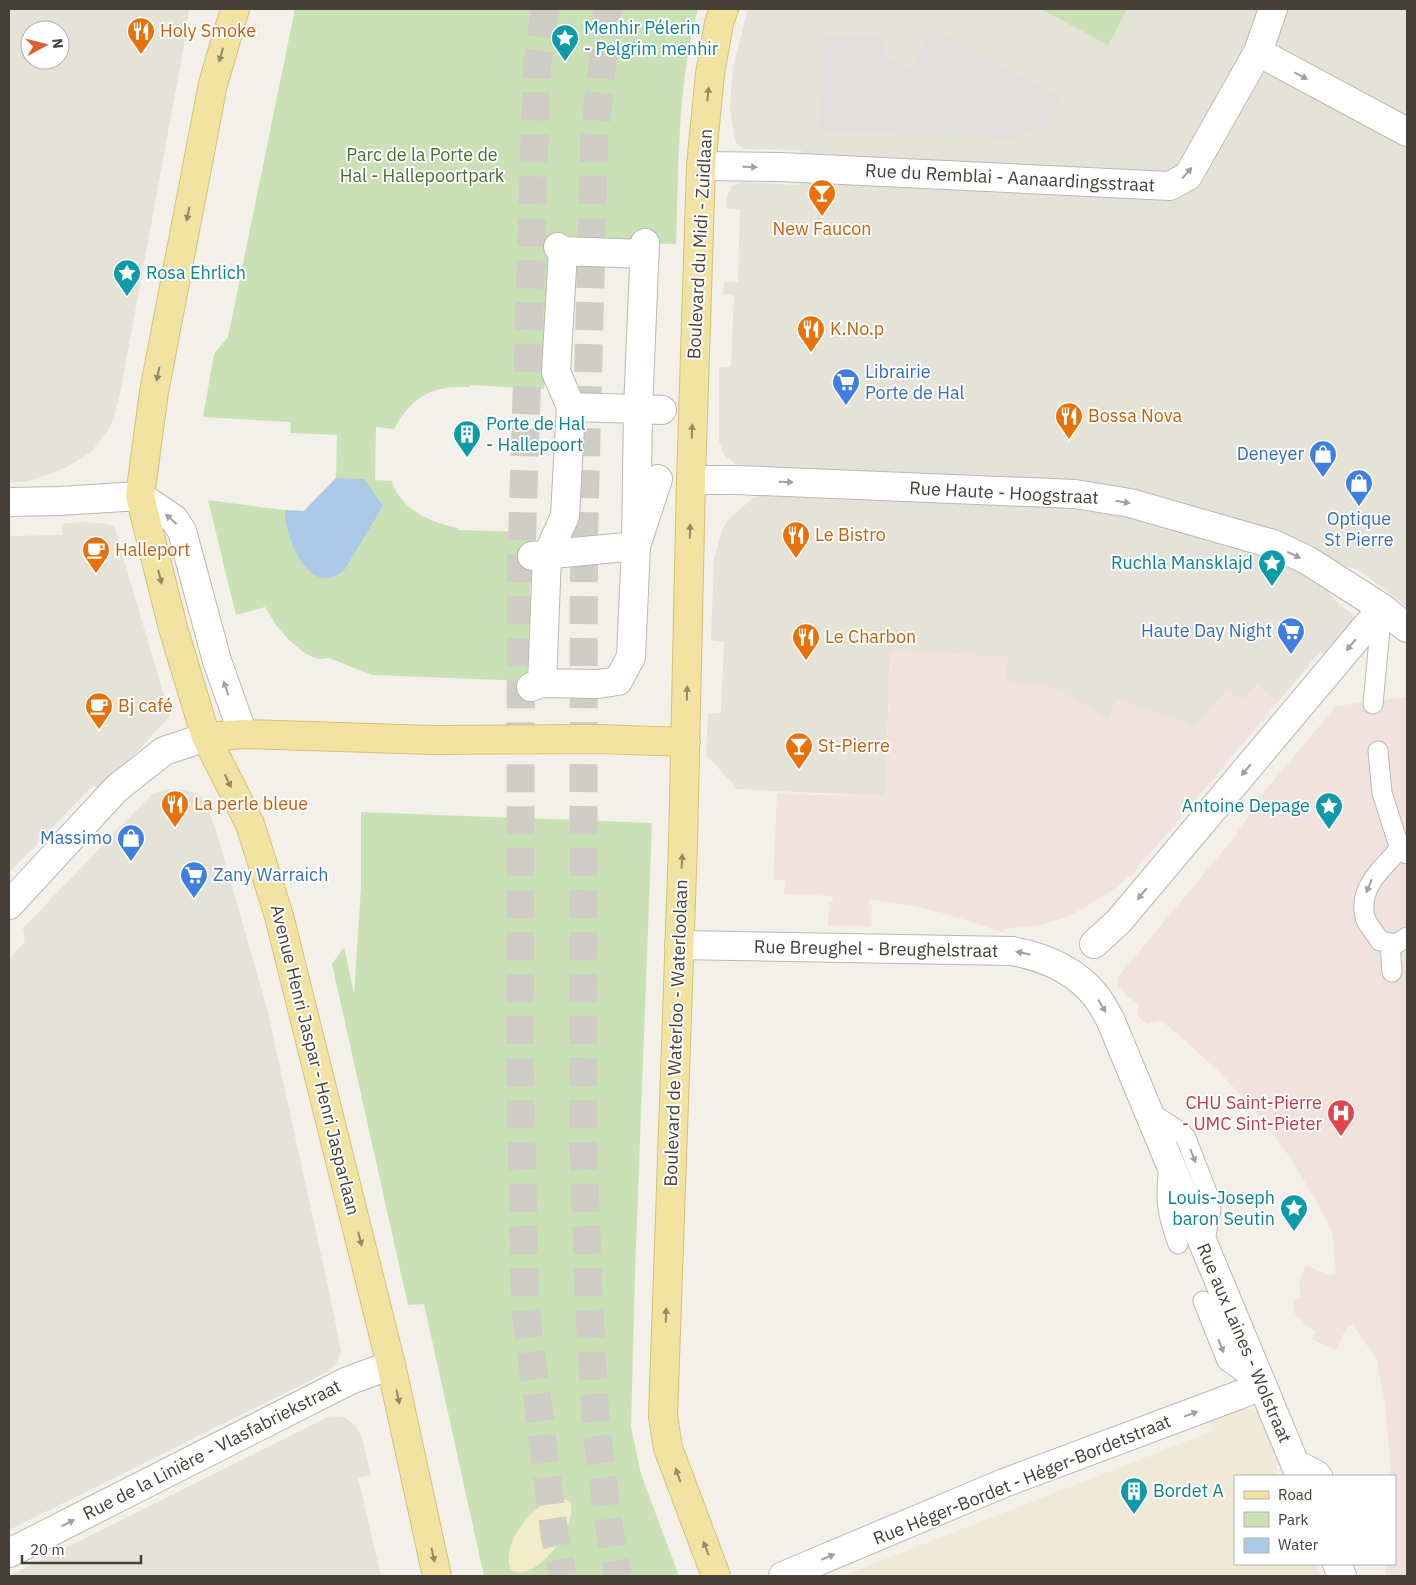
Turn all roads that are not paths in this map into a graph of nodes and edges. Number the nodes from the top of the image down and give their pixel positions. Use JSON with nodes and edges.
{"nodes":[{"id":1,"x":235,"y":9,"type":"edge"},
{"id":2,"x":724,"y":9,"type":"edge"},
{"id":3,"x":1273,"y":9,"type":"edge"},
{"id":4,"x":1258,"y":52,"type":"junction"},
{"id":5,"x":1407,"y":132,"type":"edge"},
{"id":6,"x":701,"y":166,"type":"junction"},
{"id":7,"x":571,"y":407,"type":"junction"},
{"id":8,"x":650,"y":409,"type":"junction"},
{"id":9,"x":658,"y":478,"type":"dead end"},
{"id":10,"x":691,"y":480,"type":"junction"},
{"id":11,"x":140,"y":496,"type":"junction"},
{"id":12,"x":9,"y":502,"type":"edge"},
{"id":13,"x":636,"y":546,"type":"junction"},
{"id":14,"x":539,"y":556,"type":"junction"},
{"id":15,"x":1382,"y":608,"type":"junction"},
{"id":16,"x":1407,"y":628,"type":"edge"},
{"id":17,"x":1373,"y":704,"type":"dead end"},
{"id":18,"x":242,"y":734,"type":"junction"},
{"id":19,"x":206,"y":737,"type":"junction"},
{"id":20,"x":686,"y":742,"type":"junction"},
{"id":21,"x":1378,"y":751,"type":"dead end"},
{"id":22,"x":1404,"y":852,"type":"edge"},
{"id":23,"x":9,"y":905,"type":"edge"},
{"id":24,"x":1398,"y":940,"type":"edge"},
{"id":25,"x":679,"y":945,"type":"junction"},
{"id":26,"x":1082,"y":957,"type":"junction"},
{"id":27,"x":1392,"y":972,"type":"dead end"},
{"id":28,"x":1148,"y":1111,"type":"junction"},
{"id":29,"x":1191,"y":1244,"type":"junction"},
{"id":30,"x":1203,"y":1301,"type":"dead end"},
{"id":31,"x":391,"y":1366,"type":"junction"},
{"id":32,"x":1263,"y":1386,"type":"junction"},
{"id":33,"x":1296,"y":1466,"type":"edge"},
{"id":34,"x":1322,"y":1475,"type":"edge"},
{"id":35,"x":9,"y":1553,"type":"edge"},
{"id":36,"x":437,"y":1576,"type":"edge"},
{"id":37,"x":716,"y":1576,"type":"edge"},
{"id":38,"x":783,"y":1576,"type":"edge"}],
"edges":[{"from":1,"to":11,"type":"main road","one_way":true},
{"from":6,"to":2,"type":"main road","name":"Boulevard du Midi - Zuidlaan","one_way":true},
{"from":3,"to":4,"type":"street","name":"Rue du Remblai - Aanaardingsstraat"},
{"from":4,"to":5,"type":"street","one_way":true},
{"from":6,"to":4,"type":"street","name":"Rue du Remblai - Aanaardingsstraat","one_way":true},
{"from":10,"to":6,"type":"main road","name":"Boulevard du Midi - Zuidlaan","one_way":true},
{"from":7,"to":8,"type":"street"},
{"from":7,"to":8,"type":"street"},
{"from":7,"to":14,"type":"street"},
{"from":8,"to":13,"type":"street"},
{"from":9,"to":13,"type":"street"},
{"from":10,"to":15,"type":"street","name":"Rue Haute - Hoogstraat","one_way":true},
{"from":20,"to":10,"type":"main road","name":"Boulevard de Waterloo - Waterloolaan","one_way":true},
{"from":11,"to":12,"type":"street"},
{"from":18,"to":11,"type":"street","one_way":true},
{"from":11,"to":19,"type":"main road","name":"Avenue Henri Jaspar - Henri Jasparlaan","one_way":true},
{"from":13,"to":14,"type":"street"},
{"from":13,"to":14,"type":"street"},
{"from":15,"to":16,"type":"street","name":"Rue Haute - Hoogstraat"},
{"from":15,"to":17,"type":"lane"},
{"from":15,"to":26,"type":"street","one_way":true},
{"from":18,"to":19,"type":"main road"},
{"from":18,"to":20,"type":"main road"},
{"from":19,"to":23,"type":"street"},
{"from":19,"to":31,"type":"main road","name":"Avenue Henri Jaspar - Henri Jasparlaan","one_way":true},
{"from":25,"to":20,"type":"main road","name":"Boulevard de Waterloo - Waterloolaan","one_way":true},
{"from":21,"to":22,"type":"lane"},
{"from":22,"to":24,"type":"lane","one_way":true},
{"from":24,"to":27,"type":"lane"},
{"from":26,"to":25,"type":"street","name":"Rue Breughel - Breughelstraat","one_way":true},
{"from":37,"to":25,"type":"main road","name":"Boulevard de Waterloo - Waterloolaan","one_way":true},
{"from":26,"to":28,"type":"street","name":"Rue aux Laines - Wolstraat","one_way":true},
{"from":28,"to":29,"type":"street","name":"Rue aux Laines - Wolstraat"},
{"from":28,"to":29,"type":"lane","one_way":true},
{"from":29,"to":32,"type":"street","name":"Rue aux Laines - Wolstraat"},
{"from":30,"to":32,"type":"lane","one_way":true},
{"from":35,"to":31,"type":"street","name":"Rue de la Linière - Vlasfabriekstraat","one_way":true},
{"from":31,"to":36,"type":"main road","name":"Avenue Henri Jaspar - Henri Jasparlaan","one_way":true},
{"from":32,"to":33,"type":"street","name":"Rue aux Laines - Wolstraat"},
{"from":38,"to":32,"type":"street","name":"Rue Héger-Bordet - Héger-Bordetstraat","one_way":true},
{"from":33,"to":34,"type":"lane"}]}
